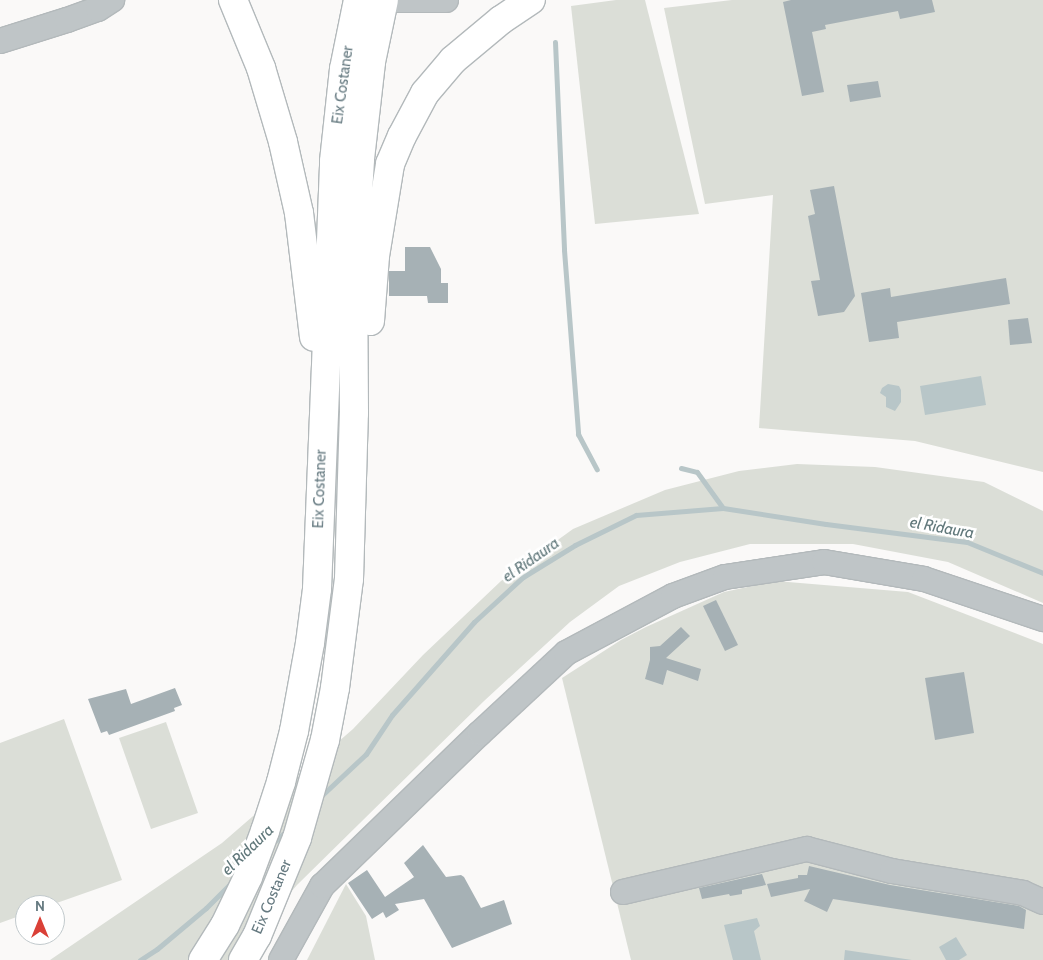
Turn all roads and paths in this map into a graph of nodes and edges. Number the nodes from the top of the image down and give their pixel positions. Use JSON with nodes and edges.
{"nodes":[{"id":1,"x":112,"y":0,"type":"edge"},
{"id":2,"x":233,"y":0,"type":"edge"},
{"id":3,"x":358,"y":0,"type":"edge"},
{"id":4,"x":384,"y":0,"type":"edge"},
{"id":5,"x":389,"y":0,"type":"edge"},
{"id":6,"x":531,"y":0,"type":"edge"},
{"id":7,"x":438,"y":1,"type":"edge"},
{"id":8,"x":0,"y":41,"type":"edge"},
{"id":9,"x":324,"y":382,"type":"junction"},
{"id":10,"x":354,"y":413,"type":"junction"},
{"id":11,"x":1043,"y":619,"type":"edge"},
{"id":12,"x":623,"y":892,"type":"dead end"},
{"id":13,"x":1043,"y":902,"type":"edge"},
{"id":14,"x":203,"y":960,"type":"edge"},
{"id":15,"x":242,"y":960,"type":"edge"},
{"id":16,"x":282,"y":960,"type":"edge"}],
"edges":[{"from":1,"to":8,"type":"street"},
{"from":2,"to":9,"type":"highway"},
{"from":3,"to":9,"type":"highway","name":"Eix Costaner"},
{"from":4,"to":10,"type":"highway","name":"Eix Costaner"},
{"from":5,"to":7,"type":"street"},
{"from":6,"to":10,"type":"highway"},
{"from":9,"to":14,"type":"highway","name":"Eix Costaner"},
{"from":10,"to":15,"type":"highway","name":"Eix Costaner"},
{"from":11,"to":16,"type":"street"},
{"from":12,"to":13,"type":"street"}]}
